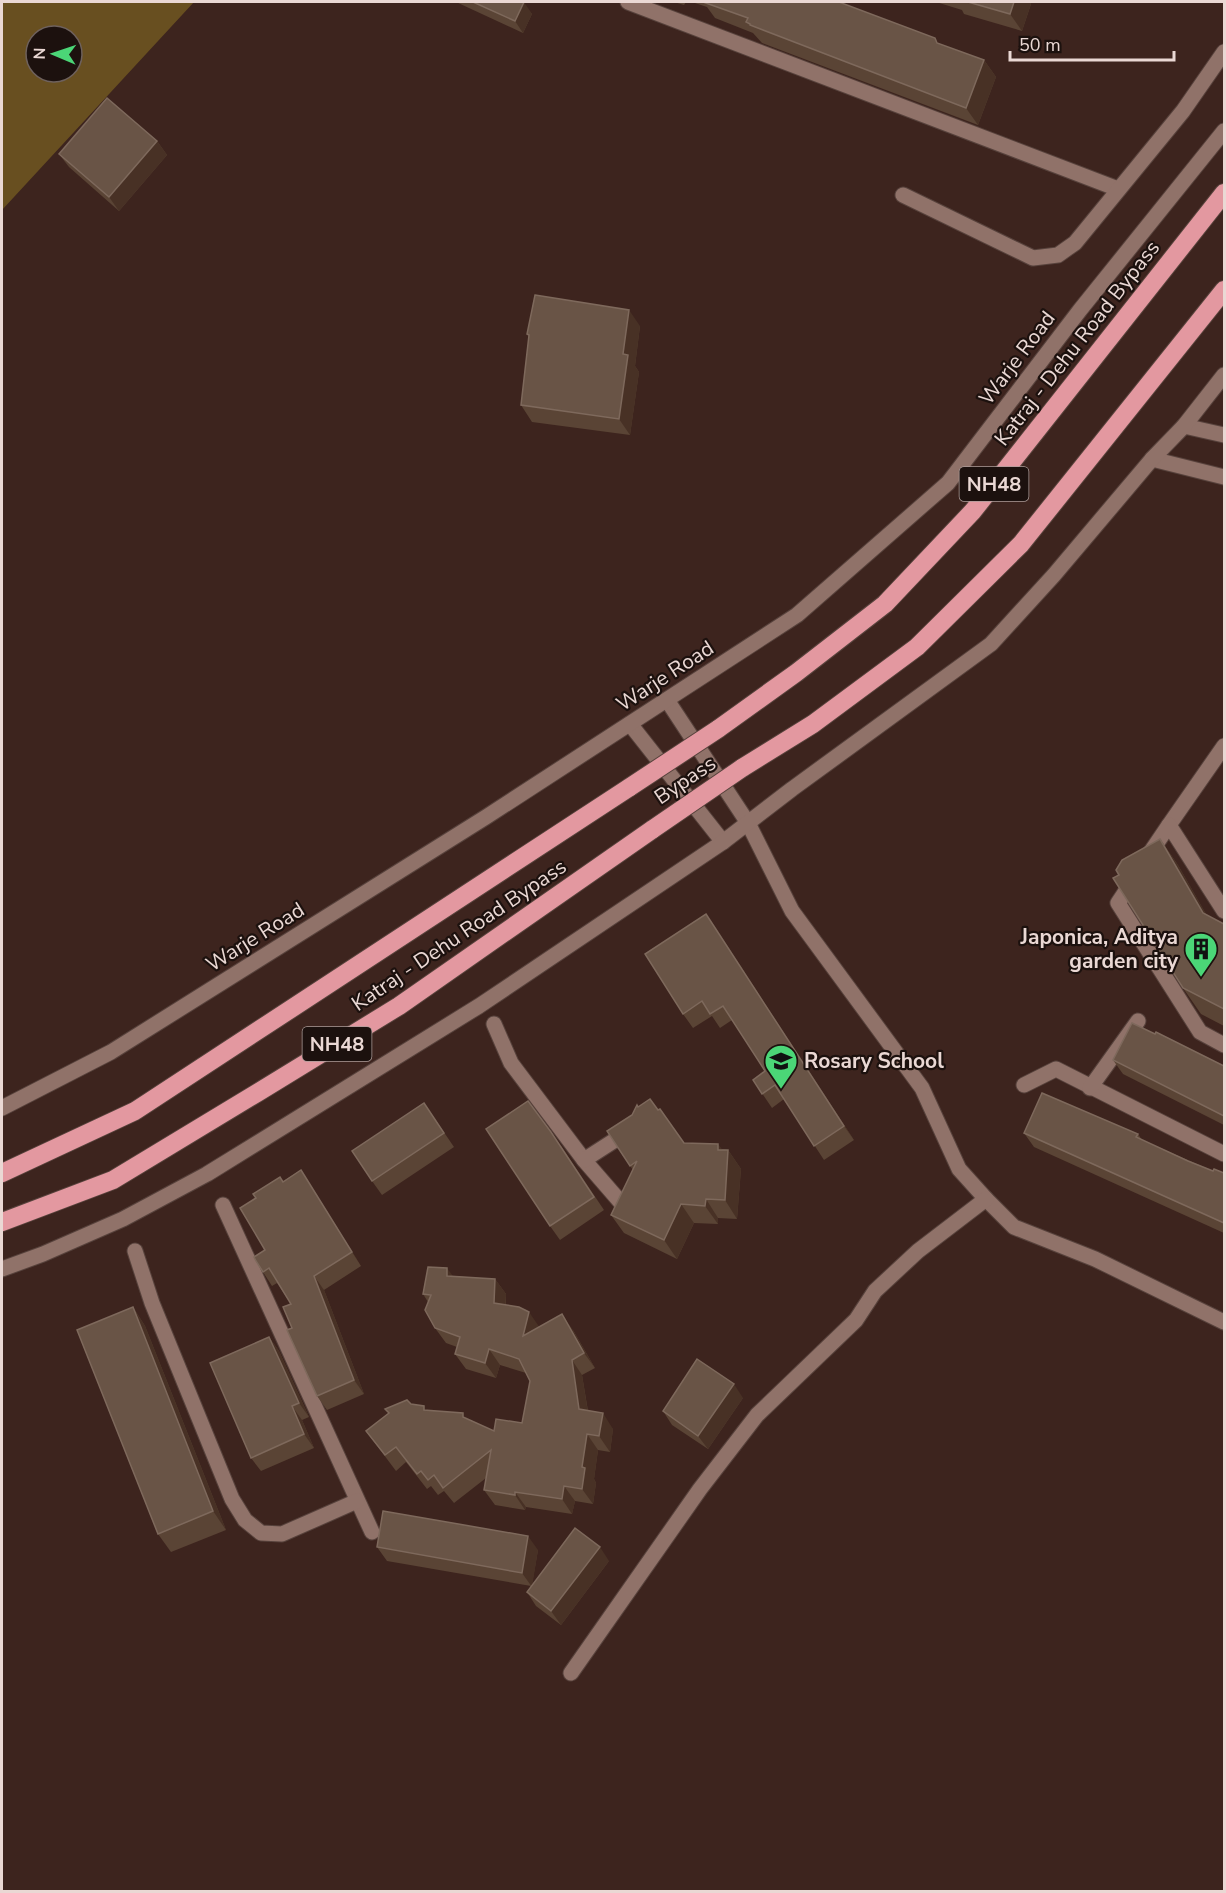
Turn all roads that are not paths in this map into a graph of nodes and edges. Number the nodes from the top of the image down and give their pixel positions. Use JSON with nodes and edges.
{"nodes":[{"id":1,"x":628,"y":2,"type":"edge"},
{"id":2,"x":1224,"y":52,"type":"edge"},
{"id":3,"x":1224,"y":131,"type":"edge"},
{"id":4,"x":1118,"y":189,"type":"junction"},
{"id":5,"x":1224,"y":193,"type":"edge"},
{"id":6,"x":903,"y":195,"type":"dead end"},
{"id":7,"x":1224,"y":290,"type":"edge"},
{"id":8,"x":1224,"y":375,"type":"edge"},
{"id":9,"x":1184,"y":426,"type":"junction"},
{"id":10,"x":1224,"y":435,"type":"edge"},
{"id":11,"x":1152,"y":459,"type":"junction"},
{"id":12,"x":1224,"y":477,"type":"edge"},
{"id":13,"x":667,"y":700,"type":"junction"},
{"id":14,"x":630,"y":724,"type":"junction"},
{"id":15,"x":718,"y":729,"type":"joint"},
{"id":16,"x":1224,"y":746,"type":"edge"},
{"id":17,"x":630,"y":787,"type":"joint"},
{"id":18,"x":748,"y":823,"type":"junction"},
{"id":19,"x":1169,"y":825,"type":"junction"},
{"id":20,"x":653,"y":829,"type":"joint"},
{"id":21,"x":723,"y":842,"type":"junction"},
{"id":22,"x":1224,"y":911,"type":"edge"},
{"id":23,"x":1138,"y":1021,"type":"dead end"},
{"id":24,"x":494,"y":1024,"type":"dead end"},
{"id":25,"x":1224,"y":1045,"type":"edge"},
{"id":26,"x":1024,"y":1085,"type":"dead end"},
{"id":27,"x":1090,"y":1088,"type":"junction"},
{"id":28,"x":2,"y":1108,"type":"edge"},
{"id":29,"x":639,"y":1125,"type":"edge"},
{"id":30,"x":1224,"y":1154,"type":"edge"},
{"id":31,"x":584,"y":1160,"type":"junction"},
{"id":32,"x":2,"y":1173,"type":"edge"},
{"id":33,"x":986,"y":1199,"type":"junction"},
{"id":34,"x":223,"y":1205,"type":"dead end"},
{"id":35,"x":623,"y":1205,"type":"edge"},
{"id":36,"x":2,"y":1222,"type":"edge"},
{"id":37,"x":135,"y":1251,"type":"dead end"},
{"id":38,"x":2,"y":1269,"type":"edge"},
{"id":39,"x":1224,"y":1322,"type":"edge"},
{"id":40,"x":357,"y":1501,"type":"junction"},
{"id":41,"x":372,"y":1532,"type":"dead end"},
{"id":42,"x":571,"y":1673,"type":"dead end"}],
"edges":[{"from":1,"to":4,"type":"street"},
{"from":2,"to":4,"type":"street"},
{"from":3,"to":13,"type":"street","name":"Warje Road"},
{"from":4,"to":6,"type":"street"},
{"from":5,"to":15,"type":"highway","name":"Katraj - Dehu Road Bypass","number":"NH48"},
{"from":7,"to":20,"type":"highway","name":"Bypass","number":"NH48","bridge":true},
{"from":8,"to":9,"type":"street"},
{"from":9,"to":10,"type":"street"},
{"from":9,"to":11,"type":"street"},
{"from":11,"to":12,"type":"street"},
{"from":11,"to":18,"type":"street"},
{"from":13,"to":14,"type":"street","name":"Warje Road"},
{"from":13,"to":18,"type":"street"},
{"from":14,"to":21,"type":"street"},
{"from":14,"to":28,"type":"street","name":"Warje Road"},
{"from":15,"to":17,"type":"highway","name":"Bypass","number":"NH48","bridge":true},
{"from":16,"to":19,"type":"street"},
{"from":17,"to":32,"type":"highway","name":"Katraj - Dehu Road Bypass","number":"NH48"},
{"from":18,"to":21,"type":"street"},
{"from":18,"to":33,"type":"street"},
{"from":19,"to":22,"type":"street"},
{"from":19,"to":25,"type":"street"},
{"from":20,"to":36,"type":"highway","name":"Katraj - Dehu Road Bypass","number":"NH48"},
{"from":21,"to":38,"type":"street"},
{"from":23,"to":27,"type":"street"},
{"from":24,"to":31,"type":"street"},
{"from":26,"to":27,"type":"street"},
{"from":27,"to":30,"type":"street"},
{"from":29,"to":31,"type":"street"},
{"from":31,"to":35,"type":"street"},
{"from":33,"to":39,"type":"street"},
{"from":33,"to":42,"type":"street"},
{"from":34,"to":40,"type":"street"},
{"from":37,"to":40,"type":"street"},
{"from":40,"to":41,"type":"street"}]}
